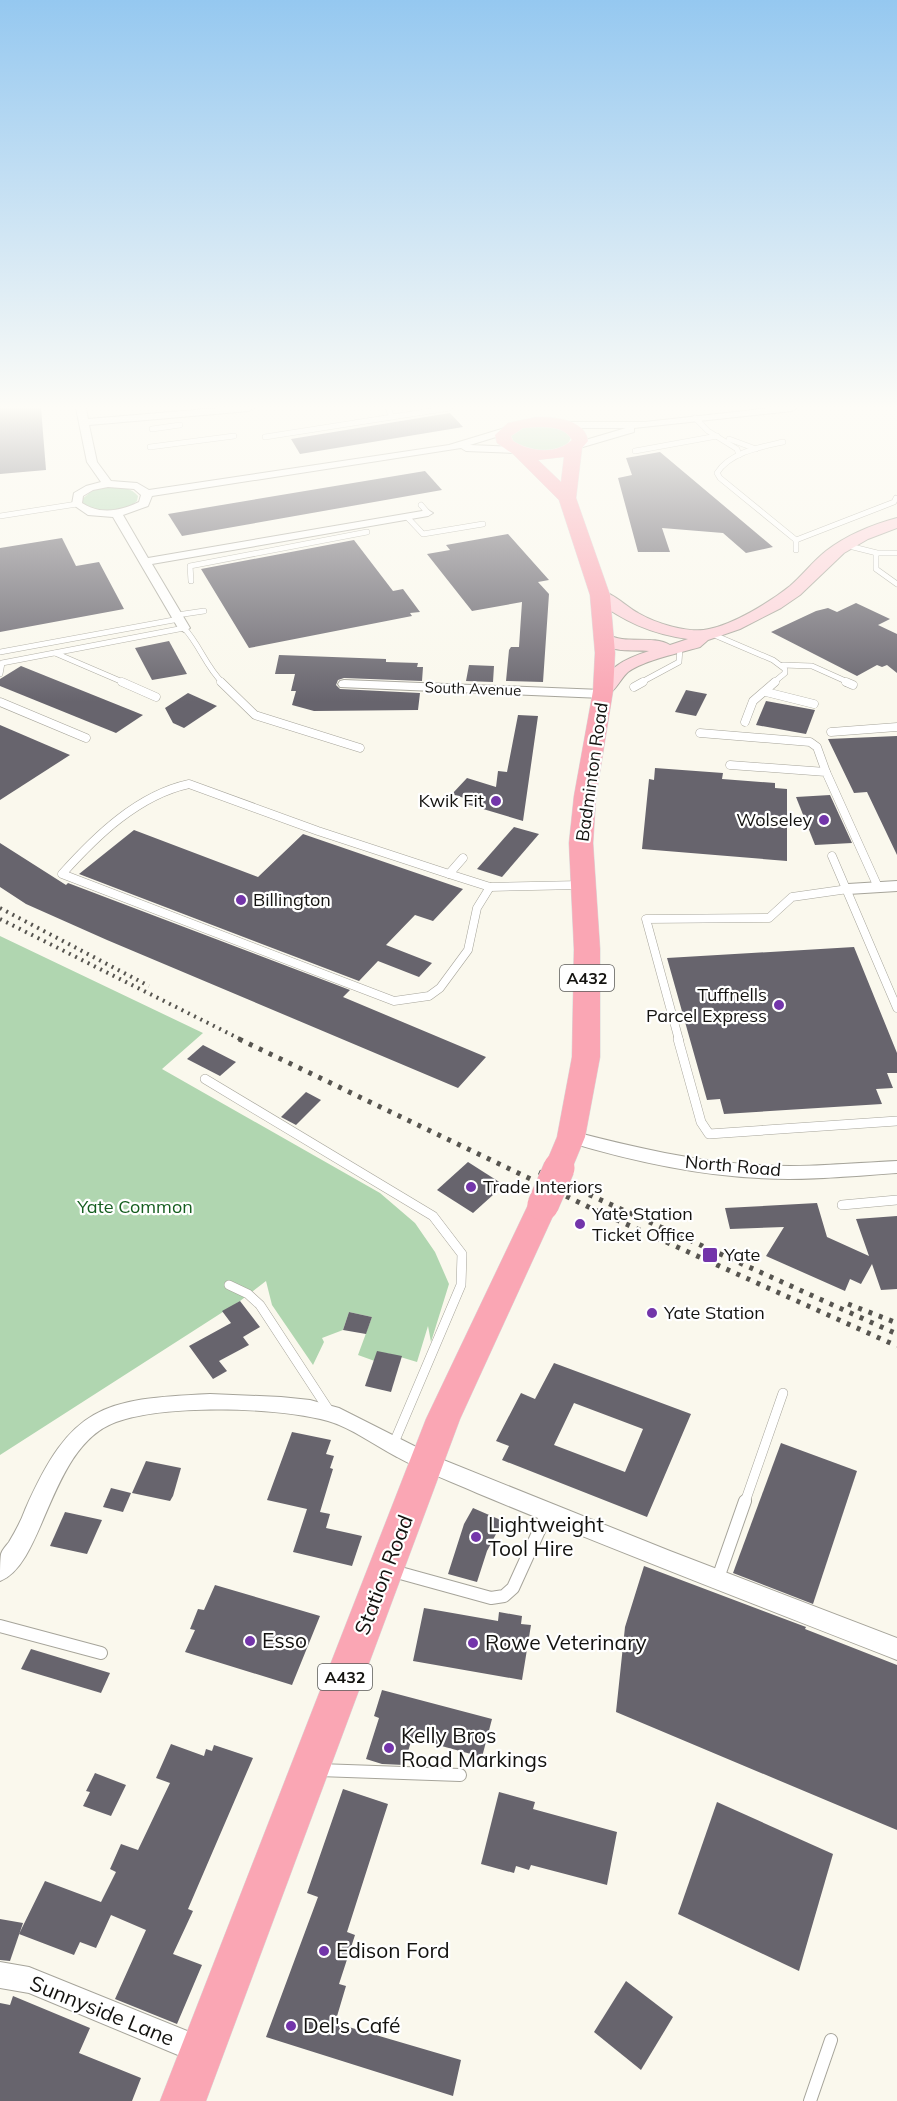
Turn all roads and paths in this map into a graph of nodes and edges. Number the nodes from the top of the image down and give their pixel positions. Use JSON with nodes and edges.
{"nodes":[{"id":1,"x":64,"y":506,"type":"edge"},
{"id":2,"x":79,"y":506,"type":"edge"},
{"id":3,"x":141,"y":506,"type":"edge"},
{"id":4,"x":570,"y":506,"type":"edge"},
{"id":5,"x":754,"y":506,"type":"edge"},
{"id":6,"x":885,"y":506,"type":"edge"},
{"id":7,"x":424,"y":509,"type":"dead end"},
{"id":8,"x":117,"y":514,"type":"junction"},
{"id":9,"x":0,"y":516,"type":"edge"},
{"id":10,"x":406,"y":517,"type":"junction"},
{"id":11,"x":897,"y":523,"type":"edge"},
{"id":12,"x":483,"y":524,"type":"dead end"},
{"id":13,"x":364,"y":528,"type":"junction"},
{"id":14,"x":372,"y":538,"type":"dead end"},
{"id":15,"x":796,"y":540,"type":"junction"},
{"id":16,"x":845,"y":545,"type":"junction"},
{"id":17,"x":796,"y":550,"type":"dead end"},
{"id":18,"x":876,"y":553,"type":"junction"},
{"id":19,"x":897,"y":553,"type":"edge"},
{"id":20,"x":144,"y":562,"type":"junction"},
{"id":21,"x":191,"y":581,"type":"dead end"},
{"id":22,"x":897,"y":584,"type":"edge"},
{"id":23,"x":600,"y":595,"type":"junction"},
{"id":24,"x":204,"y":610,"type":"dead end"},
{"id":25,"x":180,"y":621,"type":"junction"},
{"id":26,"x":663,"y":631,"type":"junction"},
{"id":27,"x":707,"y":635,"type":"junction"},
{"id":28,"x":605,"y":639,"type":"junction"},
{"id":29,"x":680,"y":648,"type":"junction"},
{"id":30,"x":0,"y":652,"type":"edge"},
{"id":31,"x":54,"y":653,"type":"junction"},
{"id":32,"x":783,"y":665,"type":"junction"},
{"id":33,"x":0,"y":674,"type":"edge"},
{"id":34,"x":344,"y":684,"type":"dead end"},
{"id":35,"x":853,"y":685,"type":"dead end"},
{"id":36,"x":633,"y":687,"type":"dead end"},
{"id":37,"x":603,"y":692,"type":"junction"},
{"id":38,"x":766,"y":692,"type":"junction"},
{"id":39,"x":156,"y":697,"type":"dead end"},
{"id":40,"x":0,"y":702,"type":"edge"},
{"id":41,"x":814,"y":705,"type":"dead end"},
{"id":42,"x":745,"y":722,"type":"dead end"},
{"id":43,"x":897,"y":727,"type":"edge"},
{"id":44,"x":700,"y":732,"type":"dead end"},
{"id":45,"x":831,"y":732,"type":"dead end"},
{"id":46,"x":86,"y":738,"type":"dead end"},
{"id":47,"x":360,"y":748,"type":"dead end"},
{"id":48,"x":730,"y":765,"type":"dead end"},
{"id":49,"x":826,"y":772,"type":"junction"},
{"id":50,"x":832,"y":856,"type":"dead end"},
{"id":51,"x":463,"y":858,"type":"dead end"},
{"id":52,"x":449,"y":874,"type":"junction"},
{"id":53,"x":583,"y":885,"type":"junction"},
{"id":54,"x":490,"y":886,"type":"junction"},
{"id":55,"x":897,"y":886,"type":"edge"},
{"id":56,"x":878,"y":887,"type":"junction"},
{"id":57,"x":848,"y":889,"type":"junction"},
{"id":58,"x":897,"y":1008,"type":"edge"},
{"id":59,"x":205,"y":1079,"type":"dead end"},
{"id":60,"x":897,"y":1121,"type":"edge"},
{"id":61,"x":564,"y":1154,"type":"junction"},
{"id":62,"x":897,"y":1167,"type":"edge"},
{"id":63,"x":897,"y":1200,"type":"edge"},
{"id":64,"x":842,"y":1205,"type":"dead end"},
{"id":65,"x":229,"y":1285,"type":"dead end"},
{"id":66,"x":783,"y":1393,"type":"dead end"},
{"id":67,"x":332,"y":1414,"type":"junction"},
{"id":68,"x":393,"y":1445,"type":"junction"},
{"id":69,"x":426,"y":1462,"type":"junction"},
{"id":70,"x":548,"y":1511,"type":"junction"},
{"id":71,"x":387,"y":1569,"type":"junction"},
{"id":72,"x":0,"y":1571,"type":"edge"},
{"id":73,"x":718,"y":1578,"type":"junction"},
{"id":74,"x":0,"y":1626,"type":"edge"},
{"id":75,"x":897,"y":1649,"type":"edge"},
{"id":76,"x":101,"y":1653,"type":"dead end"},
{"id":77,"x":310,"y":1769,"type":"junction"},
{"id":78,"x":460,"y":1775,"type":"dead end"},
{"id":79,"x":0,"y":1975,"type":"edge"},
{"id":80,"x":831,"y":2040,"type":"dead end"},
{"id":81,"x":203,"y":2051,"type":"junction"},
{"id":82,"x":183,"y":2101,"type":"edge"},
{"id":83,"x":810,"y":2101,"type":"edge"}],
"edges":[{"from":1,"to":9,"type":"lane"},
{"from":2,"to":8,"type":"street"},
{"from":3,"to":8,"type":"street"},
{"from":4,"to":23,"type":"main road","name":"Badminton Road","number":"A432"},
{"from":5,"to":15,"type":"lane"},
{"from":6,"to":15,"type":"lane"},
{"from":7,"to":10,"type":"street"},
{"from":8,"to":20,"type":"street"},
{"from":10,"to":12,"type":"lane"},
{"from":10,"to":13,"type":"street"},
{"from":11,"to":16,"type":"main road"},
{"from":13,"to":14,"type":"lane"},
{"from":13,"to":20,"type":"street"},
{"from":13,"to":21,"type":"lane"},
{"from":15,"to":17,"type":"lane"},
{"from":16,"to":18,"type":"lane"},
{"from":16,"to":27,"type":"main road"},
{"from":18,"to":19,"type":"lane"},
{"from":18,"to":22,"type":"lane"},
{"from":20,"to":25,"type":"street"},
{"from":23,"to":26,"type":"main road"},
{"from":23,"to":28,"type":"main road","name":"Badminton Road","number":"A432"},
{"from":24,"to":25,"type":"lane"},
{"from":25,"to":30,"type":"lane"},
{"from":25,"to":31,"type":"lane"},
{"from":25,"to":47,"type":"lane"},
{"from":26,"to":27,"type":"main road"},
{"from":26,"to":28,"type":"main road"},
{"from":27,"to":29,"type":"main road"},
{"from":27,"to":32,"type":"lane"},
{"from":28,"to":29,"type":"main road"},
{"from":28,"to":37,"type":"main road","name":"Badminton Road","number":"A432"},
{"from":29,"to":36,"type":"lane"},
{"from":29,"to":37,"type":"main road"},
{"from":31,"to":33,"type":"lane"},
{"from":31,"to":39,"type":"lane"},
{"from":32,"to":35,"type":"lane"},
{"from":32,"to":38,"type":"lane"},
{"from":34,"to":37,"type":"street","name":"South Avenue"},
{"from":37,"to":53,"type":"main road","name":"Badminton Road","number":"A432"},
{"from":38,"to":41,"type":"lane"},
{"from":38,"to":42,"type":"lane"},
{"from":40,"to":46,"type":"lane"},
{"from":43,"to":45,"type":"lane"},
{"from":44,"to":49,"type":"lane"},
{"from":48,"to":49,"type":"lane"},
{"from":49,"to":56,"type":"lane"},
{"from":50,"to":57,"type":"lane"},
{"from":51,"to":52,"type":"lane"},
{"from":52,"to":54,"type":"lane"},
{"from":52,"to":54,"type":"lane"},
{"from":53,"to":54,"type":"lane"},
{"from":53,"to":61,"type":"main road","name":"Badminton Road","number":"A432"},
{"from":55,"to":56,"type":"street"},
{"from":56,"to":57,"type":"street"},
{"from":57,"to":58,"type":"lane"},
{"from":57,"to":60,"type":"lane"},
{"from":59,"to":68,"type":"lane"},
{"from":61,"to":62,"type":"street","name":"North Road"},
{"from":61,"to":69,"type":"main road","name":"Station Road","number":"A432","bridge":true},
{"from":63,"to":64,"type":"lane"},
{"from":65,"to":67,"type":"lane"},
{"from":66,"to":73,"type":"lane"},
{"from":67,"to":68,"type":"street"},
{"from":67,"to":72,"type":"street"},
{"from":68,"to":69,"type":"street"},
{"from":69,"to":70,"type":"street"},
{"from":69,"to":71,"type":"main road","name":"Station Road","number":"A432"},
{"from":70,"to":71,"type":"lane"},
{"from":70,"to":73,"type":"street"},
{"from":71,"to":77,"type":"main road","name":"Station Road","number":"A432"},
{"from":73,"to":75,"type":"street"},
{"from":74,"to":76,"type":"lane"},
{"from":77,"to":78,"type":"lane"},
{"from":77,"to":81,"type":"main road","name":"Station Road","number":"A432"},
{"from":79,"to":81,"type":"street","name":"Sunnyside Lane"},
{"from":80,"to":83,"type":"lane"},
{"from":81,"to":82,"type":"main road","name":"Station Road","number":"A432"}]}
